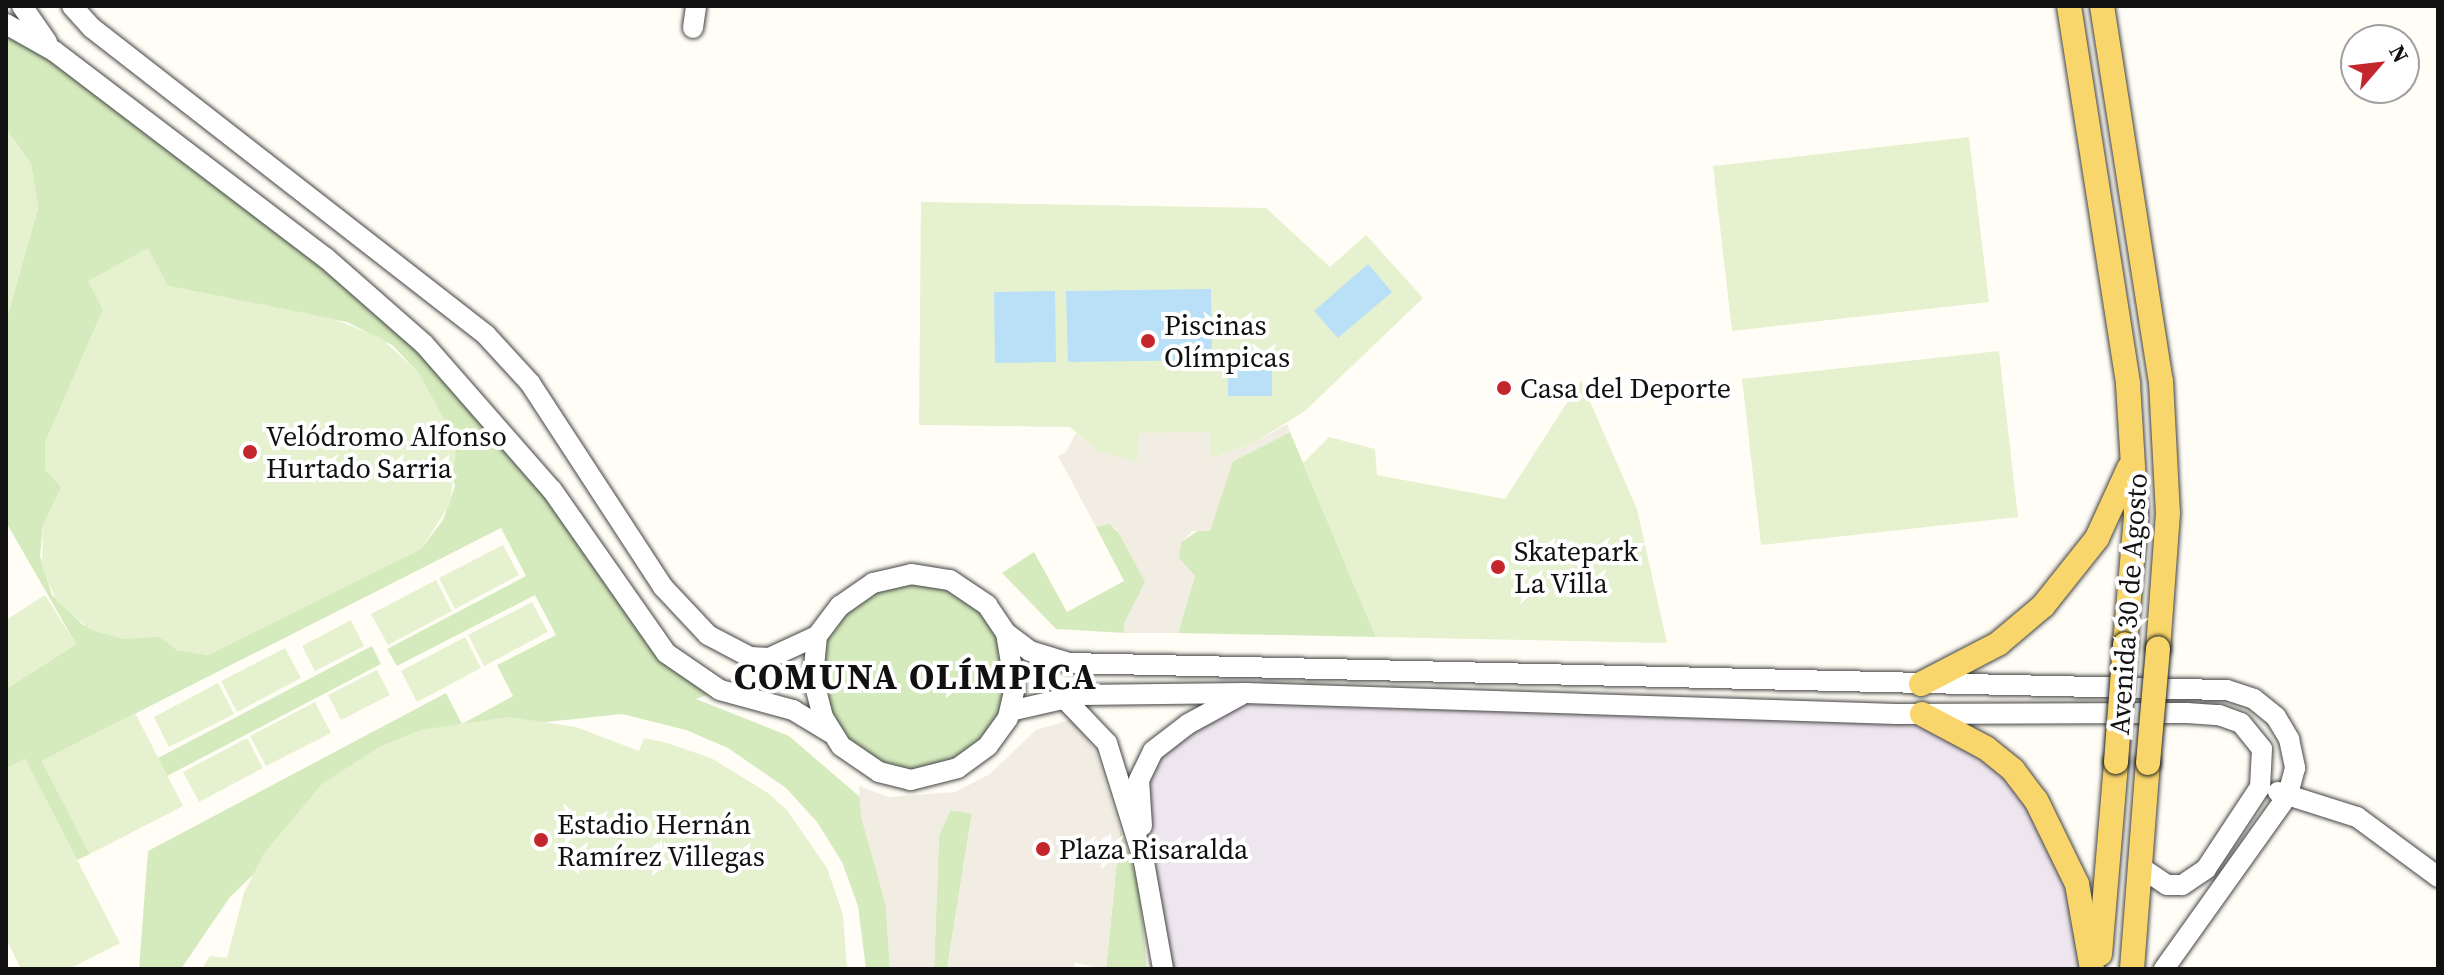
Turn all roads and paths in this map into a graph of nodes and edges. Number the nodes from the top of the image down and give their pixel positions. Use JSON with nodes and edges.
{"nodes":[{"id":1,"x":22,"y":6,"type":"edge"},
{"id":2,"x":72,"y":6,"type":"edge"},
{"id":3,"x":696,"y":6,"type":"edge"},
{"id":4,"x":2069,"y":6,"type":"edge"},
{"id":5,"x":2102,"y":6,"type":"edge"},
{"id":6,"x":6,"y":24,"type":"edge"},
{"id":7,"x":693,"y":28,"type":"dead end"},
{"id":8,"x":54,"y":51,"type":"junction"},
{"id":9,"x":2133,"y":458,"type":"junction"},
{"id":10,"x":1006,"y":633,"type":"junction"},
{"id":11,"x":817,"y":636,"type":"junction"},
{"id":12,"x":1921,"y":684,"type":"junction"},
{"id":13,"x":1245,"y":693,"type":"junction"},
{"id":14,"x":1064,"y":698,"type":"junction"},
{"id":15,"x":1010,"y":711,"type":"junction"},
{"id":16,"x":1922,"y":714,"type":"junction"},
{"id":17,"x":831,"y":733,"type":"junction"},
{"id":18,"x":2260,"y":787,"type":"junction"},
{"id":19,"x":2288,"y":795,"type":"junction"},
{"id":20,"x":2139,"y":855,"type":"junction"},
{"id":21,"x":1144,"y":862,"type":"junction"},
{"id":22,"x":2438,"y":877,"type":"edge"},
{"id":23,"x":1163,"y":969,"type":"edge"},
{"id":24,"x":2092,"y":969,"type":"edge"},
{"id":25,"x":2099,"y":969,"type":"edge"},
{"id":26,"x":2132,"y":969,"type":"edge"},
{"id":27,"x":2164,"y":969,"type":"edge"}],
"edges":[{"from":1,"to":8,"type":"street"},
{"from":2,"to":11,"type":"street"},
{"from":3,"to":7,"type":"street"},
{"from":4,"to":9,"type":"main road","name":"Avenida 30 de Agosto"},
{"from":5,"to":20,"type":"main road","name":"Avenida 30 de Agosto","bridge":true},
{"from":6,"to":8,"type":"street"},
{"from":8,"to":17,"type":"street"},
{"from":9,"to":12,"type":"main road"},
{"from":9,"to":25,"type":"main road","name":"Avenida 30 de Agosto","bridge":true},
{"from":10,"to":11,"type":"street"},
{"from":10,"to":12,"type":"street"},
{"from":10,"to":15,"type":"street"},
{"from":11,"to":17,"type":"street"},
{"from":12,"to":19,"type":"street"},
{"from":13,"to":14,"type":"street"},
{"from":13,"to":16,"type":"street"},
{"from":13,"to":21,"type":"street"},
{"from":14,"to":15,"type":"street"},
{"from":14,"to":21,"type":"street"},
{"from":15,"to":17,"type":"street"},
{"from":16,"to":18,"type":"street"},
{"from":16,"to":24,"type":"main road"},
{"from":18,"to":19,"type":"street"},
{"from":18,"to":20,"type":"street"},
{"from":19,"to":22,"type":"street"},
{"from":19,"to":27,"type":"street"},
{"from":20,"to":26,"type":"main road","name":"Avenida 30 de Agosto"},
{"from":21,"to":23,"type":"street"}]}
